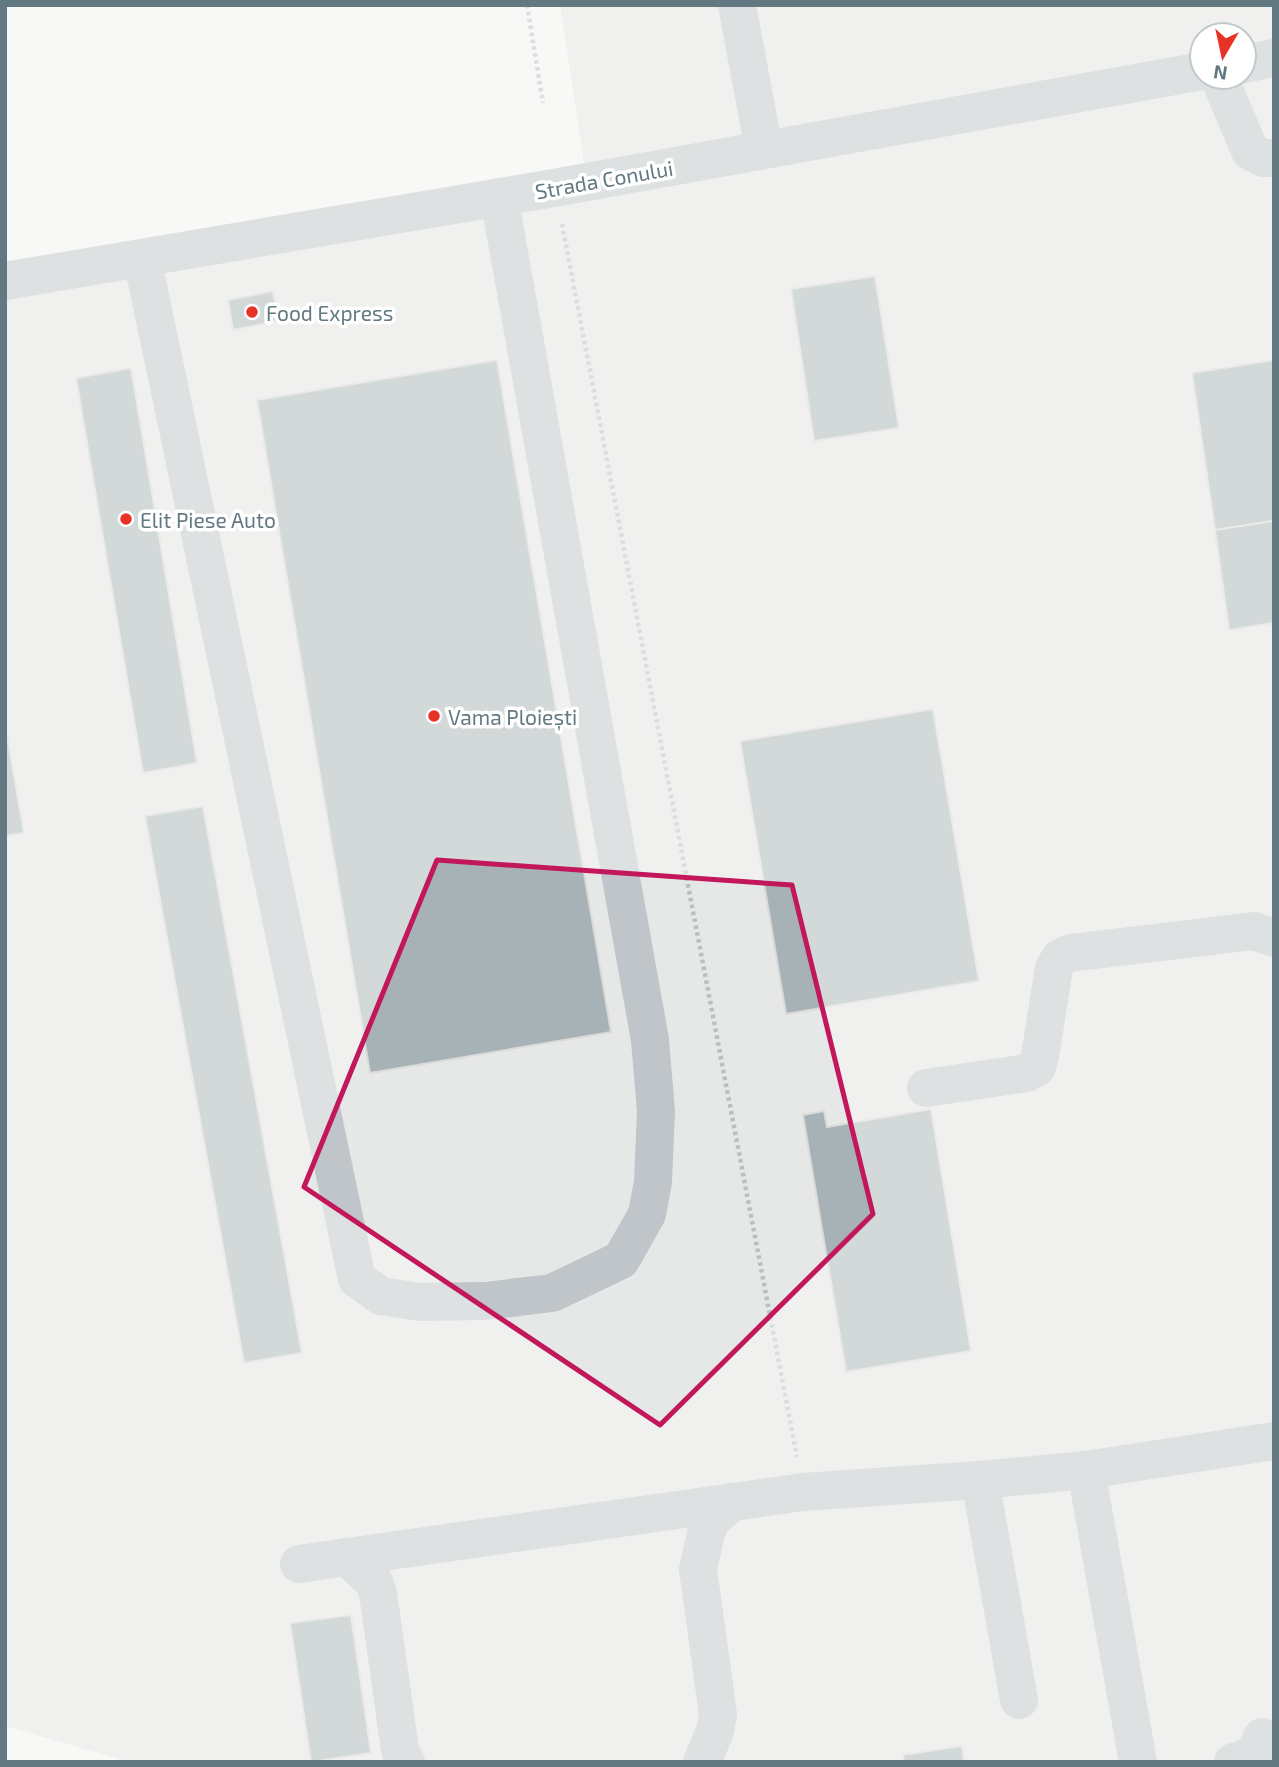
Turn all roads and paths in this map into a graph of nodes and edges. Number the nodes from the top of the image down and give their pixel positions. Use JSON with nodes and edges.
{"nodes":[{"id":1,"x":527,"y":5,"type":"edge"},
{"id":2,"x":737,"y":5,"type":"edge"},
{"id":3,"x":1188,"y":74,"type":"edge"},
{"id":4,"x":1225,"y":91,"type":"edge"},
{"id":5,"x":542,"y":103,"type":"dead end"},
{"id":6,"x":764,"y":150,"type":"junction"},
{"id":7,"x":1274,"y":158,"type":"edge"},
{"id":8,"x":499,"y":197,"type":"junction"},
{"id":9,"x":562,"y":224,"type":"dead end"},
{"id":10,"x":142,"y":258,"type":"junction"},
{"id":11,"x":5,"y":281,"type":"edge"},
{"id":12,"x":1274,"y":938,"type":"edge"},
{"id":13,"x":926,"y":1088,"type":"dead end"},
{"id":14,"x":1274,"y":1441,"type":"edge"},
{"id":15,"x":1086,"y":1470,"type":"junction"},
{"id":16,"x":980,"y":1480,"type":"junction"},
{"id":17,"x":803,"y":1492,"type":"junction"},
{"id":18,"x":732,"y":1502,"type":"junction"},
{"id":19,"x":347,"y":1557,"type":"junction"},
{"id":20,"x":299,"y":1564,"type":"dead end"},
{"id":21,"x":1019,"y":1700,"type":"dead end"},
{"id":22,"x":1262,"y":1738,"type":"dead end"},
{"id":23,"x":406,"y":1762,"type":"edge"},
{"id":24,"x":702,"y":1762,"type":"edge"},
{"id":25,"x":1138,"y":1762,"type":"edge"},
{"id":26,"x":1233,"y":1762,"type":"edge"}],
"edges":[{"from":1,"to":5,"type":"path"},
{"from":2,"to":6,"type":"street"},
{"from":3,"to":6,"type":"street","name":"Strada Conului"},
{"from":4,"to":7,"type":"street"},
{"from":6,"to":8,"type":"street","name":"Strada Conului"},
{"from":8,"to":10,"type":"street","name":"Strada Conului"},
{"from":8,"to":10,"type":"street"},
{"from":9,"to":17,"type":"path"},
{"from":10,"to":11,"type":"street","name":"Strada Conului"},
{"from":12,"to":13,"type":"street"},
{"from":14,"to":15,"type":"street"},
{"from":15,"to":16,"type":"street"},
{"from":15,"to":25,"type":"street"},
{"from":16,"to":17,"type":"street"},
{"from":16,"to":21,"type":"street"},
{"from":17,"to":18,"type":"street"},
{"from":18,"to":19,"type":"street"},
{"from":18,"to":24,"type":"street"},
{"from":19,"to":20,"type":"street"},
{"from":19,"to":23,"type":"street"},
{"from":22,"to":26,"type":"street"}]}
